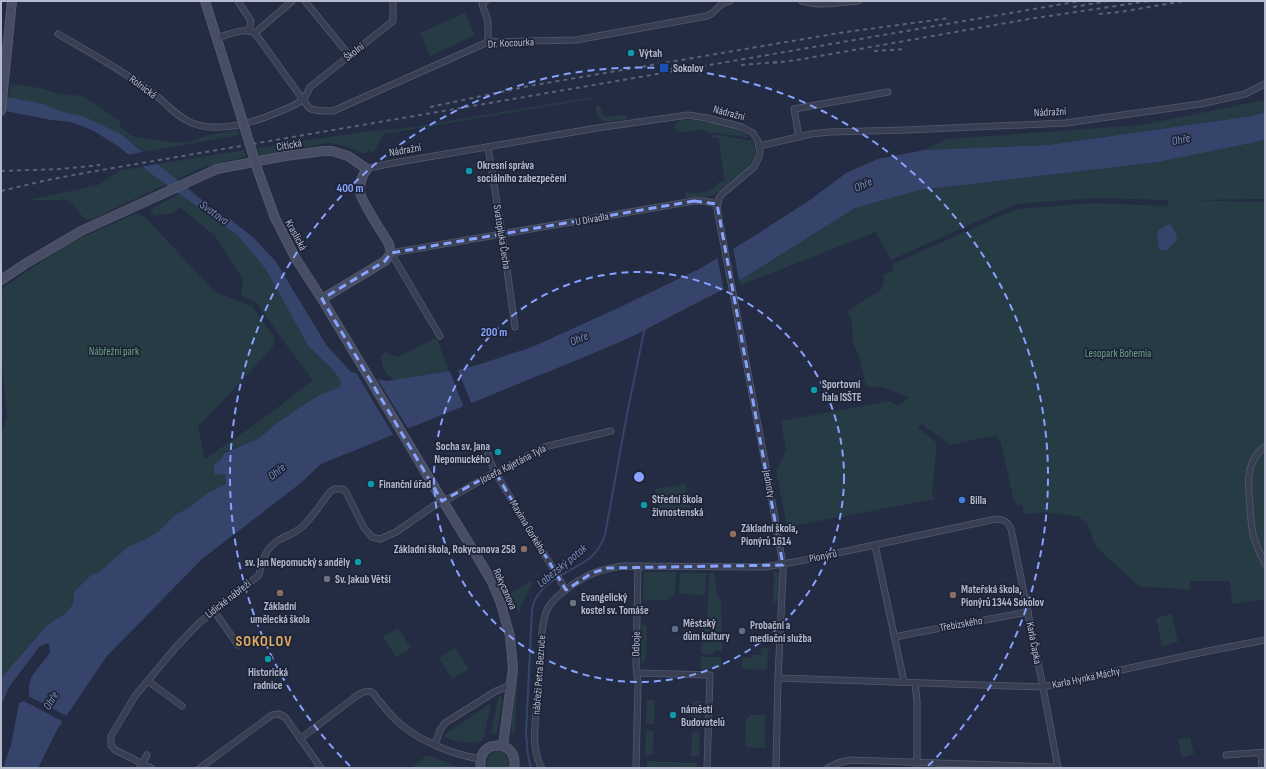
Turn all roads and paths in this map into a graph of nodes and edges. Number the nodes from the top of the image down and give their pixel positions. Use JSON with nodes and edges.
{"nodes":[{"id":1,"x":12,"y":1,"type":"edge"},
{"id":2,"x":205,"y":1,"type":"edge"},
{"id":3,"x":238,"y":1,"type":"edge"},
{"id":4,"x":292,"y":1,"type":"edge"},
{"id":5,"x":305,"y":1,"type":"edge"},
{"id":6,"x":393,"y":1,"type":"edge"},
{"id":7,"x":730,"y":1,"type":"edge"},
{"id":8,"x":802,"y":1,"type":"edge"},
{"id":9,"x":858,"y":1,"type":"edge"},
{"id":10,"x":482,"y":2,"type":"edge"},
{"id":11,"x":723,"y":2,"type":"edge"},
{"id":12,"x":249,"y":31,"type":"junction"},
{"id":13,"x":256,"y":33,"type":"junction"},
{"id":14,"x":58,"y":34,"type":"dead end"},
{"id":15,"x":216,"y":38,"type":"junction"},
{"id":16,"x":488,"y":42,"type":"junction"},
{"id":17,"x":349,"y":55,"type":"junction"},
{"id":18,"x":1265,"y":84,"type":"edge"},
{"id":19,"x":888,"y":92,"type":"dead end"},
{"id":20,"x":303,"y":99,"type":"junction"},
{"id":21,"x":1,"y":111,"type":"edge"},
{"id":22,"x":799,"y":137,"type":"junction"},
{"id":23,"x":759,"y":146,"type":"junction"},
{"id":24,"x":488,"y":147,"type":"junction"},
{"id":25,"x":367,"y":169,"type":"junction"},
{"id":26,"x":717,"y":204,"type":"junction"},
{"id":27,"x":502,"y":234,"type":"junction"},
{"id":28,"x":391,"y":253,"type":"junction"},
{"id":29,"x":1,"y":280,"type":"edge"},
{"id":30,"x":322,"y":299,"type":"junction"},
{"id":31,"x":515,"y":326,"type":"dead end"},
{"id":32,"x":440,"y":336,"type":"dead end"},
{"id":33,"x":611,"y":431,"type":"dead end"},
{"id":34,"x":1265,"y":447,"type":"edge"},
{"id":35,"x":488,"y":454,"type":"dead end"},
{"id":36,"x":417,"y":458,"type":"joint"},
{"id":37,"x":495,"y":472,"type":"junction"},
{"id":38,"x":442,"y":501,"type":"junction"},
{"id":39,"x":1004,"y":520,"type":"joint"},
{"id":40,"x":364,"y":528,"type":"joint"},
{"id":41,"x":875,"y":545,"type":"junction"},
{"id":42,"x":1265,"y":564,"type":"edge"},
{"id":43,"x":782,"y":565,"type":"junction"},
{"id":44,"x":638,"y":566,"type":"junction"},
{"id":45,"x":566,"y":590,"type":"junction"},
{"id":46,"x":214,"y":611,"type":"junction"},
{"id":47,"x":1028,"y":612,"type":"junction"},
{"id":48,"x":895,"y":637,"type":"junction"},
{"id":49,"x":1265,"y":640,"type":"edge"},
{"id":50,"x":238,"y":645,"type":"dead end"},
{"id":51,"x":637,"y":673,"type":"junction"},
{"id":52,"x":778,"y":678,"type":"junction"},
{"id":53,"x":148,"y":681,"type":"junction"},
{"id":54,"x":904,"y":682,"type":"junction"},
{"id":55,"x":915,"y":683,"type":"junction"},
{"id":56,"x":511,"y":685,"type":"junction"},
{"id":57,"x":1043,"y":687,"type":"junction"},
{"id":58,"x":182,"y":706,"type":"dead end"},
{"id":59,"x":300,"y":739,"type":"junction"},
{"id":60,"x":435,"y":744,"type":"junction"},
{"id":61,"x":503,"y":746,"type":"junction"},
{"id":62,"x":1263,"y":752,"type":"edge"},
{"id":63,"x":147,"y":755,"type":"dead end"},
{"id":64,"x":1226,"y":755,"type":"dead end"},
{"id":65,"x":480,"y":759,"type":"junction"},
{"id":66,"x":917,"y":765,"type":"edge"},
{"id":67,"x":141,"y":766,"type":"edge"},
{"id":68,"x":1058,"y":767,"type":"edge"},
{"id":69,"x":152,"y":768,"type":"edge"},
{"id":70,"x":200,"y":768,"type":"edge"},
{"id":71,"x":321,"y":768,"type":"edge"},
{"id":72,"x":481,"y":768,"type":"edge"},
{"id":73,"x":514,"y":768,"type":"edge"},
{"id":74,"x":542,"y":768,"type":"edge"},
{"id":75,"x":636,"y":768,"type":"edge"},
{"id":76,"x":707,"y":768,"type":"edge"},
{"id":77,"x":776,"y":768,"type":"edge"},
{"id":78,"x":828,"y":768,"type":"edge"},
{"id":79,"x":1262,"y":768,"type":"edge"}],
"edges":[{"from":1,"to":21,"type":"street"},
{"from":2,"to":15,"type":"street","name":"Kraslická"},
{"from":3,"to":12,"type":"street"},
{"from":4,"to":13,"type":"street"},
{"from":5,"to":17,"type":"street"},
{"from":6,"to":17,"type":"street","name":"Školní"},
{"from":7,"to":11,"type":"street","name":"Dr. Kocourka"},
{"from":8,"to":9,"type":"street"},
{"from":10,"to":16,"type":"street"},
{"from":11,"to":16,"type":"street","name":"Dr. Kocourka"},
{"from":12,"to":13,"type":"street"},
{"from":12,"to":15,"type":"street"},
{"from":13,"to":20,"type":"street","name":"Dr. Kocourka"},
{"from":14,"to":20,"type":"street","name":"Rolnická"},
{"from":15,"to":30,"type":"street","name":"Kraslická","bridge":true},
{"from":16,"to":20,"type":"street","name":"Dr. Kocourka"},
{"from":17,"to":20,"type":"street","name":"Školní"},
{"from":18,"to":22,"type":"street","name":"Nádražní"},
{"from":19,"to":22,"type":"street"},
{"from":22,"to":23,"type":"street","name":"Nádražní"},
{"from":23,"to":24,"type":"street","name":"Nádražní"},
{"from":23,"to":26,"type":"street"},
{"from":24,"to":25,"type":"street","name":"Nádražní"},
{"from":24,"to":27,"type":"street","name":"Svatopluka Čecha"},
{"from":25,"to":28,"type":"street"},
{"from":25,"to":29,"type":"street","name":"Citická"},
{"from":26,"to":27,"type":"street","name":"U Divadla"},
{"from":26,"to":43,"type":"street","name":"Jednoty"},
{"from":27,"to":28,"type":"street","name":"U Divadla"},
{"from":27,"to":31,"type":"street","name":"Svatopluka Čecha"},
{"from":28,"to":30,"type":"street"},
{"from":28,"to":32,"type":"street"},
{"from":30,"to":36,"type":"street","name":"Kraslická"},
{"from":33,"to":37,"type":"street","name":"Josefa Kajetána Tyla"},
{"from":34,"to":42,"type":"street"},
{"from":35,"to":37,"type":"street","name":"Maxima Gorkého"},
{"from":36,"to":38,"type":"street","name":"Rokycanova"},
{"from":37,"to":38,"type":"street","name":"Josefa Kajetána Tyla"},
{"from":37,"to":45,"type":"street","name":"Maxima Gorkého"},
{"from":38,"to":40,"type":"street","name":"Josefa Kajetána Tyla"},
{"from":38,"to":56,"type":"street","name":"Rokycanova"},
{"from":39,"to":41,"type":"street","name":"Pionýrů"},
{"from":39,"to":47,"type":"street","name":"Karla Čapka"},
{"from":40,"to":46,"type":"street","name":"Lidické nábřeží"},
{"from":41,"to":43,"type":"street","name":"Pionýrů"},
{"from":41,"to":48,"type":"street"},
{"from":43,"to":44,"type":"street","name":"Pionýrů"},
{"from":43,"to":52,"type":"street","name":"Jednoty"},
{"from":44,"to":45,"type":"street","name":"nábřeží Petra Bezruče"},
{"from":44,"to":51,"type":"street","name":"Odboje"},
{"from":45,"to":74,"type":"street","name":"nábřeží Petra Bezruče"},
{"from":46,"to":50,"type":"street"},
{"from":46,"to":53,"type":"street","name":"Lidické nábřeží"},
{"from":47,"to":48,"type":"street","name":"Třebízského"},
{"from":47,"to":57,"type":"street","name":"Karla Čapka"},
{"from":48,"to":54,"type":"street"},
{"from":49,"to":57,"type":"street","name":"Karla Hynka Máchy"},
{"from":51,"to":75,"type":"street","name":"Odboje"},
{"from":51,"to":76,"type":"street"},
{"from":52,"to":54,"type":"street","name":"Karla Hynka Máchy"},
{"from":52,"to":77,"type":"street","name":"Jednoty"},
{"from":53,"to":58,"type":"street"},
{"from":53,"to":67,"type":"street","name":"Lidické nábřeží"},
{"from":54,"to":55,"type":"street","name":"Karla Hynka Máchy"},
{"from":55,"to":57,"type":"street","name":"Karla Hynka Máchy"},
{"from":55,"to":66,"type":"street"},
{"from":56,"to":60,"type":"street"},
{"from":56,"to":61,"type":"street","name":"Rokycanova"},
{"from":57,"to":68,"type":"street","name":"Karla Čapka"},
{"from":59,"to":60,"type":"street"},
{"from":59,"to":70,"type":"street"},
{"from":59,"to":71,"type":"street"},
{"from":60,"to":65,"type":"street"},
{"from":61,"to":65,"type":"street"},
{"from":61,"to":73,"type":"street"},
{"from":62,"to":64,"type":"street"},
{"from":62,"to":79,"type":"street"},
{"from":63,"to":67,"type":"street"},
{"from":65,"to":72,"type":"street"},
{"from":66,"to":68,"type":"street"},
{"from":66,"to":78,"type":"street"},
{"from":67,"to":69,"type":"street"}]}
